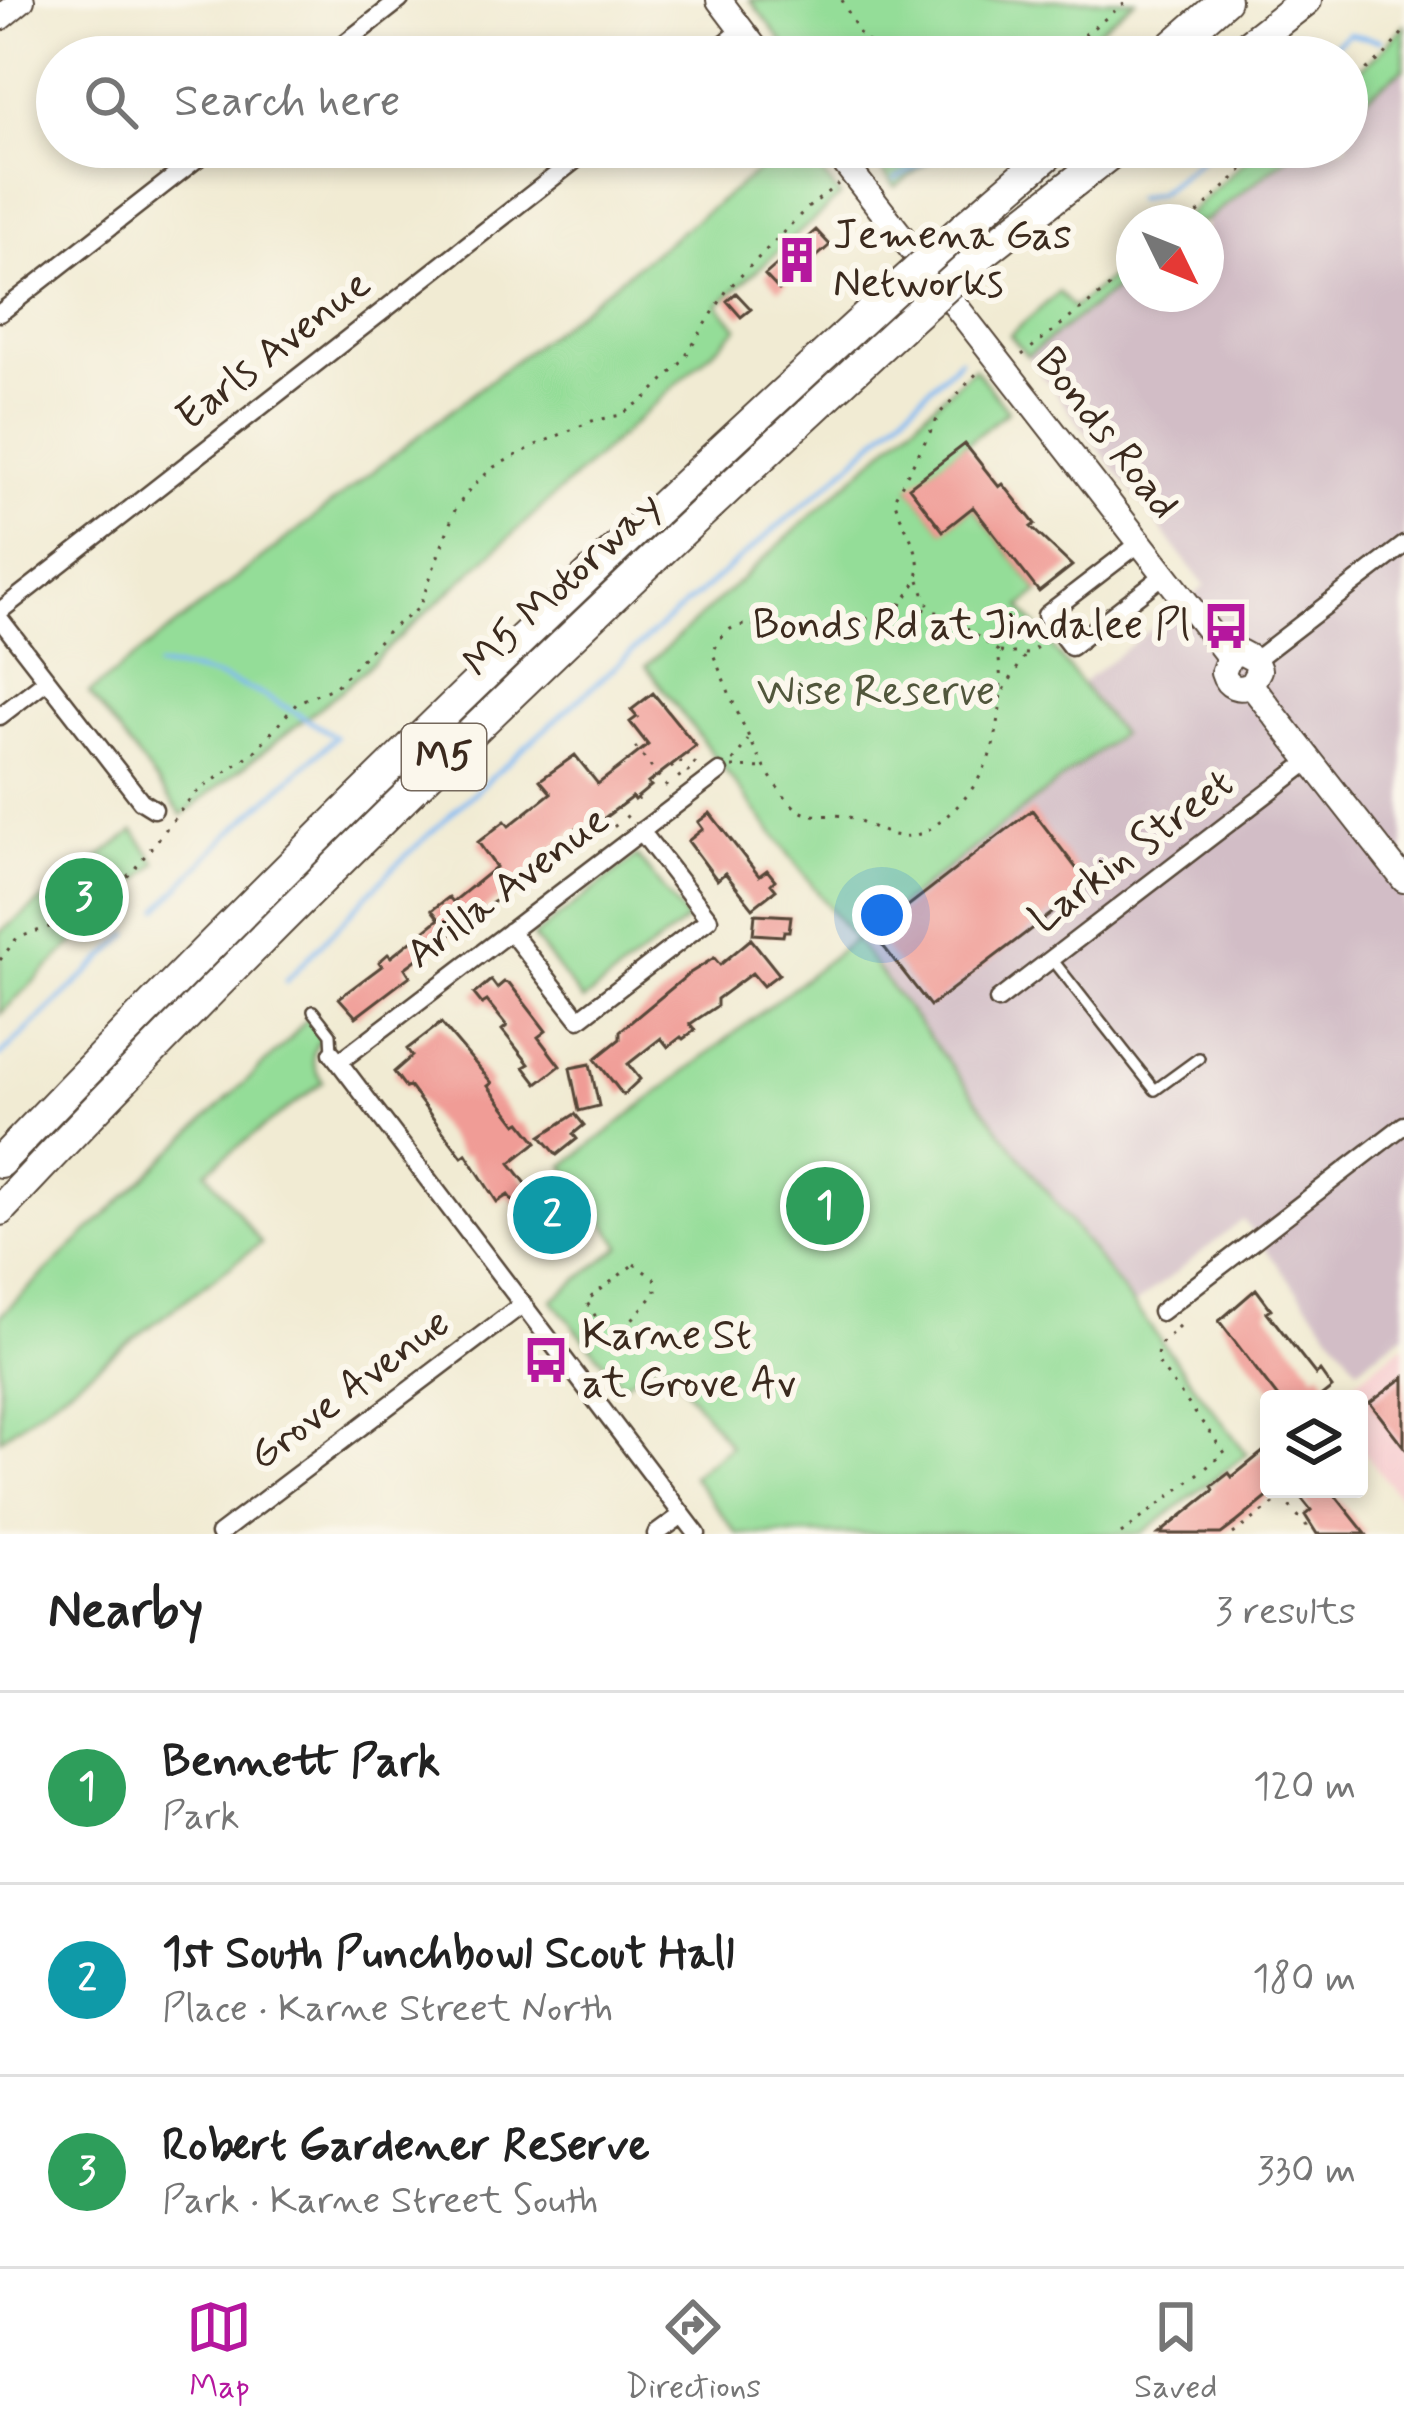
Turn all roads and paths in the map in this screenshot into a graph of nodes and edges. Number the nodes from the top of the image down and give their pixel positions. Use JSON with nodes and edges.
{"nodes":[{"id":1,"x":22,"y":0,"type":"edge"},
{"id":2,"x":400,"y":0,"type":"edge"},
{"id":3,"x":719,"y":0,"type":"edge"},
{"id":4,"x":842,"y":0,"type":"edge"},
{"id":5,"x":1129,"y":0,"type":"edge"},
{"id":6,"x":1225,"y":0,"type":"edge"},
{"id":7,"x":1272,"y":0,"type":"edge"},
{"id":8,"x":1306,"y":0,"type":"edge"},
{"id":9,"x":0,"y":18,"type":"edge"},
{"id":10,"x":742,"y":30,"type":"junction"},
{"id":11,"x":1404,"y":31,"type":"edge"},
{"id":12,"x":354,"y":36,"type":"edge"},
{"id":13,"x":734,"y":36,"type":"edge"},
{"id":14,"x":746,"y":36,"type":"edge"},
{"id":15,"x":862,"y":36,"type":"edge"},
{"id":16,"x":1083,"y":36,"type":"edge"},
{"id":17,"x":1184,"y":36,"type":"edge"},
{"id":18,"x":1231,"y":36,"type":"edge"},
{"id":19,"x":1260,"y":36,"type":"edge"},
{"id":20,"x":1368,"y":68,"type":"edge"},
{"id":21,"x":185,"y":168,"type":"edge"},
{"id":22,"x":565,"y":168,"type":"edge"},
{"id":23,"x":848,"y":168,"type":"edge"},
{"id":24,"x":1033,"y":168,"type":"edge"},
{"id":25,"x":1081,"y":168,"type":"edge"},
{"id":26,"x":1092,"y":168,"type":"edge"},
{"id":27,"x":1244,"y":168,"type":"edge"},
{"id":28,"x":836,"y":187,"type":"dead end"},
{"id":29,"x":1207,"y":204,"type":"edge"},
{"id":30,"x":982,"y":254,"type":"junction"},
{"id":31,"x":1116,"y":282,"type":"edge"},
{"id":32,"x":896,"y":310,"type":"junction"},
{"id":33,"x":0,"y":314,"type":"edge"},
{"id":34,"x":1022,"y":355,"type":"dead end"},
{"id":35,"x":980,"y":370,"type":"dead end"},
{"id":36,"x":1141,"y":542,"type":"junction"},
{"id":37,"x":1404,"y":545,"type":"edge"},
{"id":38,"x":1165,"y":574,"type":"junction"},
{"id":39,"x":918,"y":579,"type":"junction"},
{"id":40,"x":900,"y":604,"type":"junction"},
{"id":41,"x":931,"y":611,"type":"junction"},
{"id":42,"x":0,"y":615,"type":"edge"},
{"id":43,"x":1060,"y":632,"type":"junction"},
{"id":44,"x":998,"y":651,"type":"junction"},
{"id":45,"x":1027,"y":654,"type":"junction"},
{"id":46,"x":1253,"y":672,"type":"junction"},
{"id":47,"x":47,"y":680,"type":"junction"},
{"id":48,"x":1004,"y":692,"type":"junction"},
{"id":49,"x":0,"y":716,"type":"edge"},
{"id":50,"x":749,"y":738,"type":"junction"},
{"id":51,"x":635,"y":747,"type":"dead end"},
{"id":52,"x":686,"y":753,"type":"dead end"},
{"id":53,"x":1311,"y":760,"type":"junction"},
{"id":54,"x":680,"y":761,"type":"dead end"},
{"id":55,"x":671,"y":766,"type":"dead end"},
{"id":56,"x":697,"y":766,"type":"dead end"},
{"id":57,"x":766,"y":768,"type":"junction"},
{"id":58,"x":725,"y":769,"type":"junction"},
{"id":59,"x":688,"y":772,"type":"dead end"},
{"id":60,"x":681,"y":778,"type":"dead end"},
{"id":61,"x":668,"y":789,"type":"dead end"},
{"id":62,"x":637,"y":798,"type":"dead end"},
{"id":63,"x":644,"y":807,"type":"dead end"},
{"id":64,"x":616,"y":808,"type":"dead end"},
{"id":65,"x":154,"y":809,"type":"dead end"},
{"id":66,"x":607,"y":815,"type":"dead end"},
{"id":67,"x":635,"y":825,"type":"junction"},
{"id":68,"x":617,"y":828,"type":"dead end"},
{"id":69,"x":1404,"y":880,"type":"edge"},
{"id":70,"x":510,"y":932,"type":"junction"},
{"id":71,"x":1052,"y":958,"type":"junction"},
{"id":72,"x":0,"y":960,"type":"edge"},
{"id":73,"x":998,"y":1000,"type":"dead end"},
{"id":74,"x":313,"y":1011,"type":"dead end"},
{"id":75,"x":336,"y":1058,"type":"junction"},
{"id":76,"x":1199,"y":1058,"type":"dead end"},
{"id":77,"x":1404,"y":1125,"type":"edge"},
{"id":78,"x":0,"y":1162,"type":"edge"},
{"id":79,"x":0,"y":1210,"type":"edge"},
{"id":80,"x":524,"y":1304,"type":"junction"},
{"id":81,"x":1161,"y":1312,"type":"joint"},
{"id":82,"x":624,"y":1328,"type":"joint"},
{"id":83,"x":682,"y":1514,"type":"junction"},
{"id":84,"x":219,"y":1534,"type":"edge"},
{"id":85,"x":656,"y":1534,"type":"edge"},
{"id":86,"x":697,"y":1534,"type":"edge"},
{"id":87,"x":1121,"y":1534,"type":"edge"},
{"id":88,"x":1233,"y":1534,"type":"edge"},
{"id":89,"x":1308,"y":1534,"type":"edge"}],
"edges":[{"from":1,"to":9,"type":"main road"},
{"from":2,"to":12,"type":"street"},
{"from":3,"to":10,"type":"main road"},
{"from":4,"to":15,"type":"path"},
{"from":5,"to":16,"type":"path"},
{"from":6,"to":17,"type":"highway"},
{"from":7,"to":18,"type":"highway"},
{"from":8,"to":19,"type":"highway"},
{"from":10,"to":13,"type":"street"},
{"from":10,"to":14,"type":"main road"},
{"from":11,"to":20,"type":"path"},
{"from":21,"to":33,"type":"street"},
{"from":22,"to":42,"type":"street","name":"Earls Avenue"},
{"from":23,"to":36,"type":"main road","name":"Bonds Road"},
{"from":24,"to":32,"type":"highway","name":"M5 Motorway","number":"M5","bridge":true},
{"from":25,"to":30,"type":"highway","name":"M5 Motorway","number":"M5"},
{"from":26,"to":30,"type":"highway","number":"M5"},
{"from":27,"to":29,"type":"path"},
{"from":28,"to":72,"type":"path"},
{"from":30,"to":32,"type":"highway","name":"M5 Motorway","number":"M5","bridge":true},
{"from":31,"to":34,"type":"path"},
{"from":32,"to":78,"type":"highway","name":"M5 Motorway","number":"M5"},
{"from":32,"to":79,"type":"highway","name":"M5 Motorway","number":"M5"},
{"from":35,"to":39,"type":"path"},
{"from":36,"to":38,"type":"main road","name":"Bonds Road"},
{"from":36,"to":43,"type":"street"},
{"from":37,"to":46,"type":"street"},
{"from":38,"to":43,"type":"street"},
{"from":38,"to":46,"type":"main road","name":"Bonds Road"},
{"from":39,"to":40,"type":"path"},
{"from":39,"to":41,"type":"path"},
{"from":40,"to":41,"type":"path"},
{"from":40,"to":50,"type":"path"},
{"from":41,"to":44,"type":"path"},
{"from":42,"to":47,"type":"street"},
{"from":43,"to":45,"type":"path"},
{"from":44,"to":45,"type":"path"},
{"from":44,"to":48,"type":"path"},
{"from":45,"to":48,"type":"path"},
{"from":46,"to":53,"type":"main road"},
{"from":47,"to":49,"type":"street"},
{"from":47,"to":65,"type":"street"},
{"from":48,"to":57,"type":"path"},
{"from":50,"to":57,"type":"path"},
{"from":50,"to":58,"type":"path"},
{"from":51,"to":61,"type":"path"},
{"from":52,"to":56,"type":"path"},
{"from":53,"to":69,"type":"main road"},
{"from":53,"to":71,"type":"street","name":"Larkin Street"},
{"from":54,"to":59,"type":"path"},
{"from":55,"to":60,"type":"path"},
{"from":57,"to":58,"type":"path"},
{"from":58,"to":67,"type":"street","name":"Arilla Avenue"},
{"from":62,"to":63,"type":"path"},
{"from":64,"to":67,"type":"path"},
{"from":66,"to":68,"type":"path"},
{"from":67,"to":70,"type":"street","name":"Arilla Avenue"},
{"from":67,"to":70,"type":"street"},
{"from":70,"to":75,"type":"street","name":"Arilla Avenue"},
{"from":71,"to":73,"type":"street","name":"Larkin Street"},
{"from":71,"to":76,"type":"lane"},
{"from":74,"to":75,"type":"lane"},
{"from":75,"to":80,"type":"street"},
{"from":77,"to":81,"type":"street"},
{"from":80,"to":83,"type":"street"},
{"from":80,"to":84,"type":"street","name":"Grove Avenue"},
{"from":81,"to":87,"type":"path"},
{"from":82,"to":82,"type":"path"},
{"from":83,"to":85,"type":"street"},
{"from":83,"to":86,"type":"street"},
{"from":88,"to":89,"type":"path"}]}
